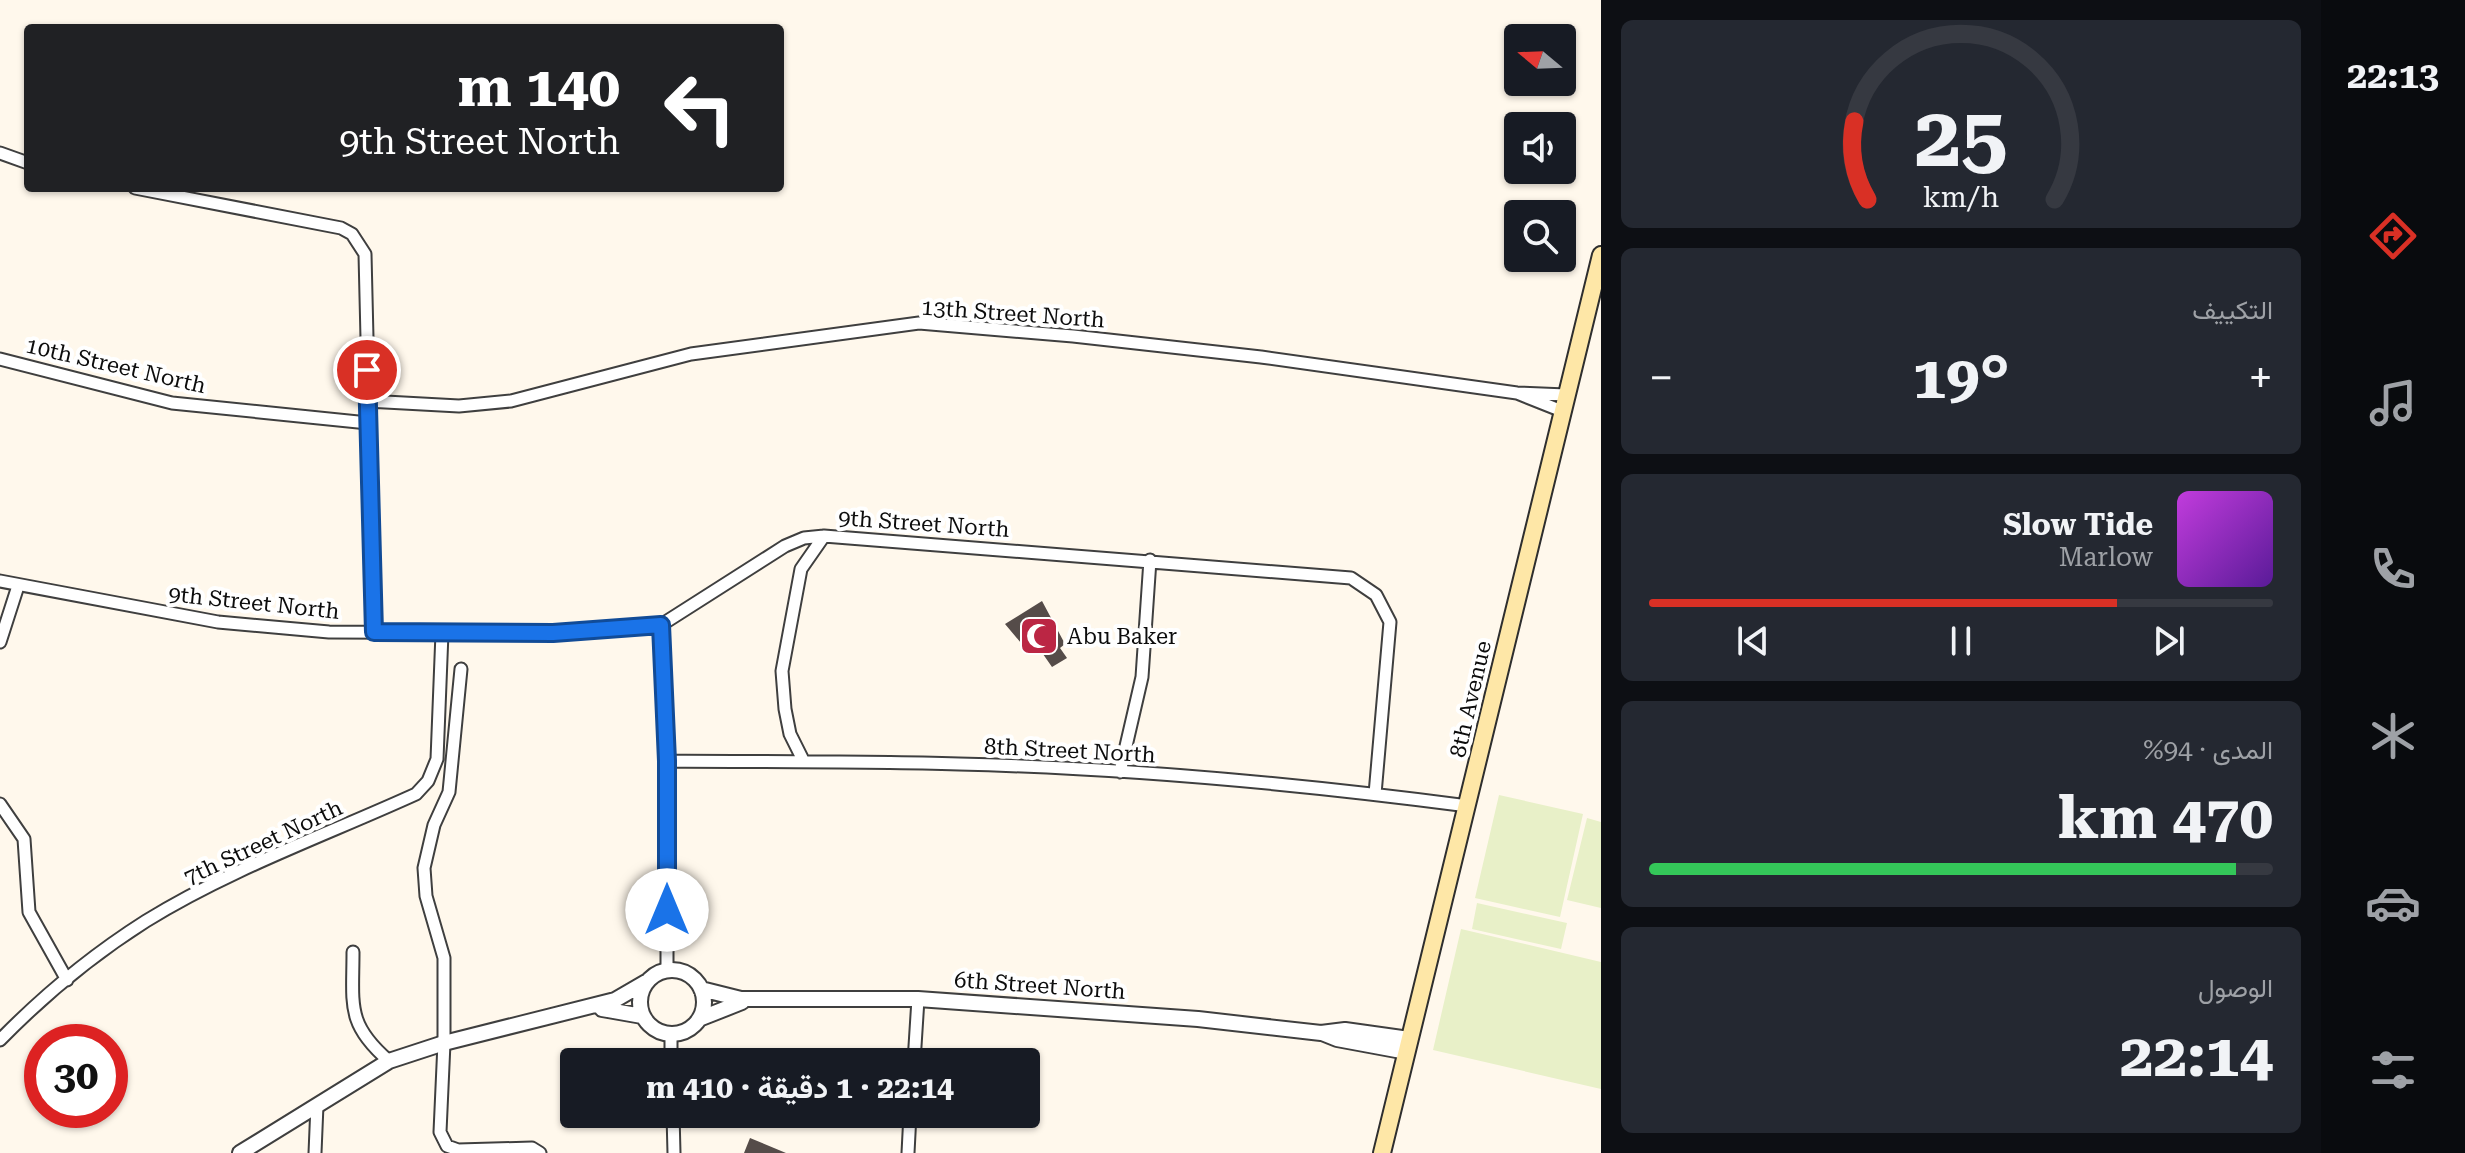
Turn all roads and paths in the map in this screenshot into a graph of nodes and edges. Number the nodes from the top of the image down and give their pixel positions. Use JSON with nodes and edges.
{"nodes":[{"id":1,"x":0,"y":153,"type":"edge"},
{"id":2,"x":24,"y":162,"type":"edge"},
{"id":3,"x":156,"y":192,"type":"edge"},
{"id":4,"x":1601,"y":255,"type":"edge"},
{"id":5,"x":0,"y":359,"type":"edge"},
{"id":6,"x":367,"y":401,"type":"junction"},
{"id":7,"x":1564,"y":403,"type":"junction"},
{"id":8,"x":368,"y":423,"type":"junction"},
{"id":9,"x":824,"y":536,"type":"junction"},
{"id":10,"x":1150,"y":560,"type":"junction"},
{"id":11,"x":0,"y":581,"type":"edge"},
{"id":12,"x":18,"y":586,"type":"junction"},
{"id":13,"x":661,"y":625,"type":"junction"},
{"id":14,"x":374,"y":632,"type":"junction"},
{"id":15,"x":442,"y":633,"type":"junction"},
{"id":16,"x":0,"y":642,"type":"edge"},
{"id":17,"x":461,"y":669,"type":"dead end"},
{"id":18,"x":667,"y":761,"type":"junction"},
{"id":19,"x":804,"y":762,"type":"junction"},
{"id":20,"x":1120,"y":772,"type":"junction"},
{"id":21,"x":1375,"y":794,"type":"junction"},
{"id":22,"x":0,"y":804,"type":"edge"},
{"id":23,"x":1468,"y":806,"type":"junction"},
{"id":24,"x":353,"y":952,"type":"dead end"},
{"id":25,"x":667,"y":970,"type":"junction"},
{"id":26,"x":67,"y":980,"type":"junction"},
{"id":27,"x":646,"y":982,"type":"junction"},
{"id":28,"x":701,"y":989,"type":"junction"},
{"id":29,"x":918,"y":999,"type":"junction"},
{"id":30,"x":754,"y":1000,"type":"junction"},
{"id":31,"x":585,"y":1008,"type":"junction"},
{"id":32,"x":642,"y":1016,"type":"junction"},
{"id":33,"x":699,"y":1019,"type":"junction"},
{"id":34,"x":671,"y":1035,"type":"junction"},
{"id":35,"x":0,"y":1040,"type":"edge"},
{"id":36,"x":444,"y":1043,"type":"junction"},
{"id":37,"x":1408,"y":1046,"type":"junction"},
{"id":38,"x":671,"y":1048,"type":"edge"},
{"id":39,"x":915,"y":1048,"type":"edge"},
{"id":40,"x":389,"y":1061,"type":"junction"},
{"id":41,"x":317,"y":1105,"type":"junction"},
{"id":42,"x":673,"y":1128,"type":"edge"},
{"id":43,"x":909,"y":1128,"type":"edge"},
{"id":44,"x":240,"y":1153,"type":"edge"},
{"id":45,"x":315,"y":1153,"type":"edge"},
{"id":46,"x":540,"y":1153,"type":"edge"},
{"id":47,"x":674,"y":1153,"type":"edge"},
{"id":48,"x":908,"y":1153,"type":"edge"},
{"id":49,"x":1382,"y":1153,"type":"edge"}],
"edges":[{"from":1,"to":2,"type":"street"},
{"from":3,"to":6,"type":"street"},
{"from":4,"to":7,"type":"main road","name":"8th Avenue"},
{"from":5,"to":8,"type":"street","name":"10th Street North"},
{"from":6,"to":7,"type":"street","name":"13th Street North"},
{"from":6,"to":8,"type":"street"},
{"from":7,"to":23,"type":"main road","name":"8th Avenue"},
{"from":8,"to":14,"type":"street"},
{"from":9,"to":10,"type":"street","name":"9th Street North"},
{"from":9,"to":13,"type":"street","name":"9th Street North"},
{"from":9,"to":19,"type":"street"},
{"from":10,"to":20,"type":"street"},
{"from":10,"to":21,"type":"street","name":"9th Street North"},
{"from":11,"to":12,"type":"street","name":"9th Street North"},
{"from":12,"to":14,"type":"street","name":"9th Street North"},
{"from":12,"to":16,"type":"street"},
{"from":13,"to":15,"type":"street","name":"9th Street North"},
{"from":13,"to":18,"type":"street"},
{"from":14,"to":15,"type":"street","name":"9th Street North"},
{"from":15,"to":26,"type":"street","name":"7th Street North"},
{"from":17,"to":36,"type":"street"},
{"from":18,"to":19,"type":"street","name":"8th Street North"},
{"from":18,"to":25,"type":"street"},
{"from":19,"to":20,"type":"street","name":"8th Street North"},
{"from":20,"to":21,"type":"street","name":"8th Street North"},
{"from":21,"to":23,"type":"street","name":"8th Street North"},
{"from":22,"to":26,"type":"street"},
{"from":23,"to":37,"type":"main road","name":"8th Avenue"},
{"from":24,"to":40,"type":"street"},
{"from":25,"to":27,"type":"street"},
{"from":25,"to":28,"type":"street"},
{"from":26,"to":35,"type":"street","name":"7th Street North"},
{"from":27,"to":31,"type":"street"},
{"from":27,"to":32,"type":"street"},
{"from":28,"to":30,"type":"street","name":"6th Street North"},
{"from":28,"to":33,"type":"street"},
{"from":29,"to":30,"type":"street","name":"6th Street North"},
{"from":29,"to":37,"type":"street","name":"6th Street North"},
{"from":29,"to":39,"type":"street"},
{"from":30,"to":33,"type":"street","name":"6th Street North"},
{"from":31,"to":32,"type":"street"},
{"from":31,"to":36,"type":"street"},
{"from":32,"to":34,"type":"street"},
{"from":33,"to":34,"type":"street"},
{"from":34,"to":38,"type":"street"},
{"from":36,"to":40,"type":"street"},
{"from":36,"to":46,"type":"street"},
{"from":37,"to":49,"type":"main road","name":"8th Avenue"},
{"from":40,"to":41,"type":"street"},
{"from":41,"to":44,"type":"street"},
{"from":41,"to":45,"type":"street"},
{"from":42,"to":47,"type":"street"},
{"from":43,"to":48,"type":"street"}]}
